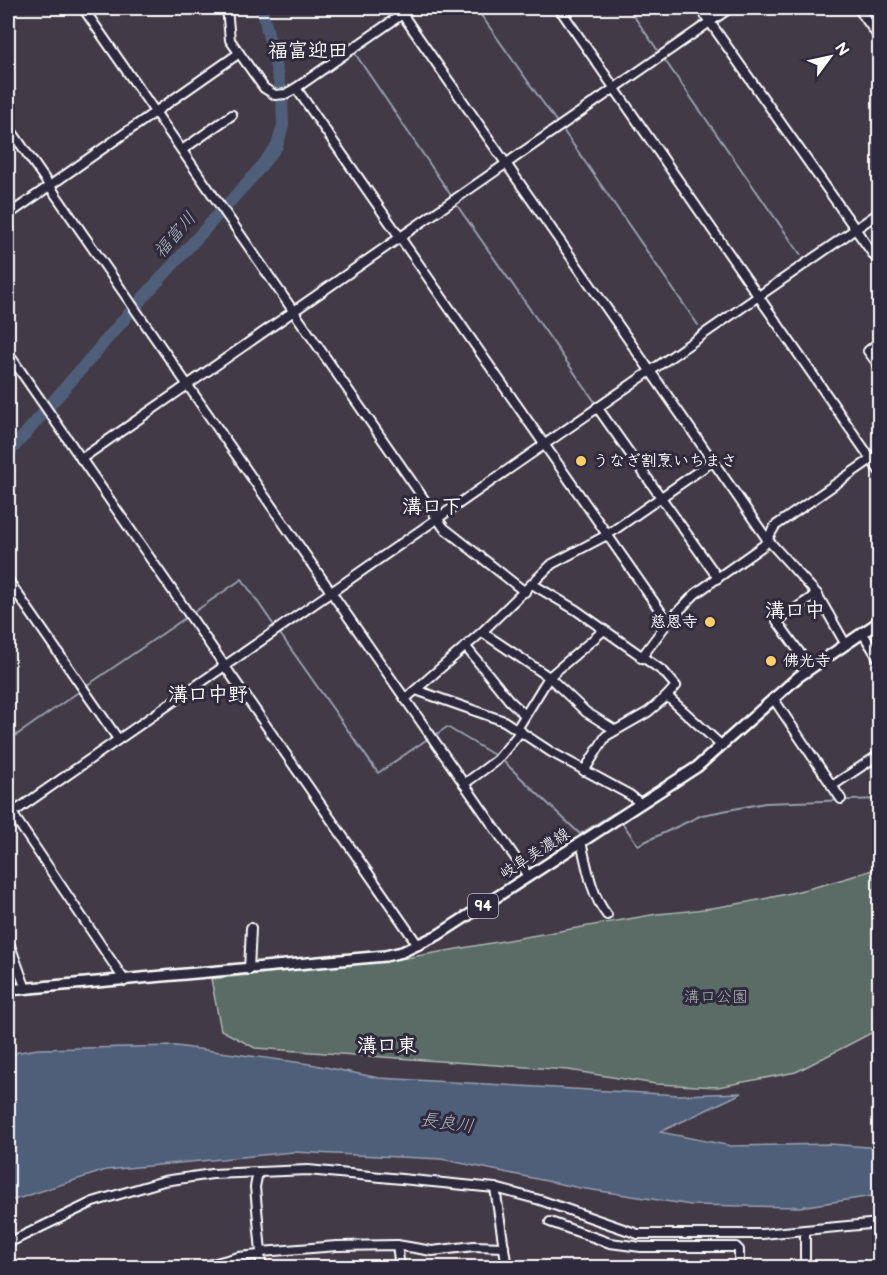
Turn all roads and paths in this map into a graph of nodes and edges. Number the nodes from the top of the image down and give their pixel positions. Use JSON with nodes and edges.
{"nodes":[{"id":1,"x":83,"y":8,"type":"edge"},
{"id":2,"x":227,"y":8,"type":"edge"},
{"id":3,"x":411,"y":8,"type":"edge"},
{"id":4,"x":559,"y":8,"type":"edge"},
{"id":5,"x":700,"y":8,"type":"edge"},
{"id":6,"x":730,"y":8,"type":"edge"},
{"id":7,"x":858,"y":8,"type":"edge"},
{"id":8,"x":403,"y":13,"type":"edge"},
{"id":9,"x":710,"y":21,"type":"junction"},
{"id":10,"x":879,"y":39,"type":"edge"},
{"id":11,"x":238,"y":54,"type":"junction"},
{"id":12,"x":615,"y":87,"type":"junction"},
{"id":13,"x":298,"y":89,"type":"junction"},
{"id":14,"x":156,"y":112,"type":"junction"},
{"id":15,"x":232,"y":115,"type":"dead end"},
{"id":16,"x":8,"y":126,"type":"edge"},
{"id":17,"x":182,"y":150,"type":"junction"},
{"id":18,"x":506,"y":163,"type":"junction"},
{"id":19,"x":49,"y":186,"type":"junction"},
{"id":20,"x":879,"y":212,"type":"edge"},
{"id":21,"x":8,"y":215,"type":"edge"},
{"id":22,"x":855,"y":229,"type":"junction"},
{"id":23,"x":401,"y":237,"type":"junction"},
{"id":24,"x":879,"y":264,"type":"edge"},
{"id":25,"x":759,"y":295,"type":"junction"},
{"id":26,"x":294,"y":310,"type":"junction"},
{"id":27,"x":879,"y":341,"type":"edge"},
{"id":28,"x":8,"y":353,"type":"edge"},
{"id":29,"x":879,"y":368,"type":"edge"},
{"id":30,"x":651,"y":370,"type":"junction"},
{"id":31,"x":187,"y":385,"type":"junction"},
{"id":32,"x":597,"y":407,"type":"junction"},
{"id":33,"x":544,"y":444,"type":"junction"},
{"id":34,"x":876,"y":456,"type":"edge"},
{"id":35,"x":81,"y":459,"type":"junction"},
{"id":36,"x":713,"y":461,"type":"junction"},
{"id":37,"x":879,"y":472,"type":"edge"},
{"id":38,"x":661,"y":497,"type":"junction"},
{"id":39,"x":438,"y":518,"type":"junction"},
{"id":40,"x":607,"y":535,"type":"junction"},
{"id":41,"x":767,"y":539,"type":"junction"},
{"id":42,"x":718,"y":578,"type":"junction"},
{"id":43,"x":8,"y":580,"type":"edge"},
{"id":44,"x":532,"y":584,"type":"junction"},
{"id":45,"x":330,"y":592,"type":"junction"},
{"id":46,"x":525,"y":592,"type":"junction"},
{"id":47,"x":817,"y":594,"type":"junction"},
{"id":48,"x":879,"y":621,"type":"edge"},
{"id":49,"x":668,"y":622,"type":"junction"},
{"id":50,"x":603,"y":630,"type":"junction"},
{"id":51,"x":482,"y":632,"type":"junction"},
{"id":52,"x":862,"y":632,"type":"junction"},
{"id":53,"x":845,"y":644,"type":"junction"},
{"id":54,"x":466,"y":647,"type":"junction"},
{"id":55,"x":641,"y":658,"type":"junction"},
{"id":56,"x":879,"y":661,"type":"edge"},
{"id":57,"x":224,"y":666,"type":"junction"},
{"id":58,"x":810,"y":667,"type":"junction"},
{"id":59,"x":549,"y":677,"type":"junction"},
{"id":60,"x":416,"y":690,"type":"junction"},
{"id":61,"x":667,"y":696,"type":"junction"},
{"id":62,"x":773,"y":698,"type":"junction"},
{"id":63,"x":405,"y":699,"type":"junction"},
{"id":64,"x":525,"y":715,"type":"junction"},
{"id":65,"x":519,"y":730,"type":"junction"},
{"id":66,"x":615,"y":730,"type":"junction"},
{"id":67,"x":118,"y":739,"type":"junction"},
{"id":68,"x":722,"y":746,"type":"junction"},
{"id":69,"x":879,"y":754,"type":"edge"},
{"id":70,"x":584,"y":771,"type":"junction"},
{"id":71,"x":464,"y":784,"type":"junction"},
{"id":72,"x":832,"y":786,"type":"junction"},
{"id":73,"x":840,"y":799,"type":"dead end"},
{"id":74,"x":640,"y":803,"type":"junction"},
{"id":75,"x":10,"y":815,"type":"edge"},
{"id":76,"x":581,"y":842,"type":"junction"},
{"id":77,"x":528,"y":876,"type":"junction"},
{"id":78,"x":607,"y":915,"type":"dead end"},
{"id":79,"x":251,"y":928,"type":"dead end"},
{"id":80,"x":8,"y":940,"type":"edge"},
{"id":81,"x":418,"y":945,"type":"junction"},
{"id":82,"x":249,"y":970,"type":"junction"},
{"id":83,"x":125,"y":981,"type":"junction"},
{"id":84,"x":26,"y":989,"type":"junction"},
{"id":85,"x":8,"y":990,"type":"edge"},
{"id":86,"x":258,"y":1172,"type":"junction"},
{"id":87,"x":495,"y":1188,"type":"junction"},
{"id":88,"x":550,"y":1222,"type":"dead end"},
{"id":89,"x":879,"y":1223,"type":"edge"},
{"id":90,"x":805,"y":1230,"type":"junction"},
{"id":91,"x":8,"y":1243,"type":"edge"},
{"id":92,"x":397,"y":1245,"type":"junction"},
{"id":93,"x":504,"y":1247,"type":"junction"},
{"id":94,"x":261,"y":1254,"type":"junction"},
{"id":95,"x":197,"y":1268,"type":"edge"},
{"id":96,"x":262,"y":1268,"type":"edge"},
{"id":97,"x":400,"y":1268,"type":"edge"},
{"id":98,"x":507,"y":1268,"type":"edge"},
{"id":99,"x":739,"y":1268,"type":"edge"},
{"id":100,"x":805,"y":1268,"type":"edge"}],
"edges":[{"from":1,"to":14,"type":"street"},
{"from":2,"to":11,"type":"street"},
{"from":3,"to":8,"type":"street"},
{"from":4,"to":12,"type":"street"},
{"from":5,"to":9,"type":"street"},
{"from":6,"to":9,"type":"street"},
{"from":7,"to":10,"type":"street"},
{"from":8,"to":13,"type":"street"},
{"from":8,"to":18,"type":"street"},
{"from":9,"to":12,"type":"street"},
{"from":9,"to":22,"type":"street"},
{"from":11,"to":13,"type":"street"},
{"from":11,"to":14,"type":"street"},
{"from":12,"to":18,"type":"street"},
{"from":12,"to":25,"type":"street"},
{"from":13,"to":23,"type":"street"},
{"from":14,"to":17,"type":"street"},
{"from":14,"to":19,"type":"street"},
{"from":15,"to":17,"type":"street"},
{"from":16,"to":19,"type":"street"},
{"from":17,"to":26,"type":"street"},
{"from":18,"to":23,"type":"street"},
{"from":18,"to":30,"type":"street"},
{"from":19,"to":21,"type":"street"},
{"from":19,"to":31,"type":"street"},
{"from":20,"to":22,"type":"street"},
{"from":22,"to":24,"type":"street"},
{"from":22,"to":25,"type":"street"},
{"from":23,"to":26,"type":"street"},
{"from":23,"to":33,"type":"street"},
{"from":25,"to":30,"type":"street"},
{"from":25,"to":34,"type":"street"},
{"from":26,"to":31,"type":"street"},
{"from":26,"to":39,"type":"street"},
{"from":27,"to":29,"type":"street"},
{"from":28,"to":35,"type":"street"},
{"from":30,"to":32,"type":"street"},
{"from":30,"to":36,"type":"street"},
{"from":31,"to":35,"type":"street"},
{"from":31,"to":45,"type":"street"},
{"from":32,"to":33,"type":"street"},
{"from":32,"to":38,"type":"street"},
{"from":33,"to":39,"type":"street"},
{"from":33,"to":40,"type":"street"},
{"from":34,"to":37,"type":"street"},
{"from":34,"to":41,"type":"street"},
{"from":35,"to":57,"type":"street"},
{"from":36,"to":38,"type":"street"},
{"from":36,"to":41,"type":"street"},
{"from":38,"to":40,"type":"street"},
{"from":38,"to":42,"type":"street"},
{"from":39,"to":45,"type":"street"},
{"from":39,"to":46,"type":"street"},
{"from":40,"to":44,"type":"street"},
{"from":40,"to":49,"type":"street"},
{"from":41,"to":42,"type":"street"},
{"from":41,"to":47,"type":"street"},
{"from":42,"to":49,"type":"street"},
{"from":43,"to":67,"type":"street"},
{"from":44,"to":46,"type":"street"},
{"from":44,"to":50,"type":"street"},
{"from":45,"to":57,"type":"street"},
{"from":45,"to":63,"type":"street"},
{"from":46,"to":51,"type":"street"},
{"from":47,"to":53,"type":"street"},
{"from":47,"to":58,"type":"street"},
{"from":48,"to":52,"type":"main road","name":"岐阜美濃線","number":"94"},
{"from":49,"to":55,"type":"street"},
{"from":50,"to":55,"type":"street"},
{"from":50,"to":59,"type":"street"},
{"from":51,"to":54,"type":"street"},
{"from":51,"to":59,"type":"street"},
{"from":52,"to":53,"type":"main road","name":"岐阜美濃線","number":"94"},
{"from":52,"to":56,"type":"street"},
{"from":53,"to":58,"type":"main road","name":"岐阜美濃線","number":"94"},
{"from":54,"to":60,"type":"street"},
{"from":54,"to":64,"type":"street"},
{"from":55,"to":61,"type":"street"},
{"from":57,"to":67,"type":"street"},
{"from":57,"to":81,"type":"street"},
{"from":58,"to":62,"type":"main road","name":"岐阜美濃線","number":"94"},
{"from":59,"to":64,"type":"street"},
{"from":59,"to":66,"type":"street"},
{"from":60,"to":63,"type":"street"},
{"from":60,"to":65,"type":"street"},
{"from":61,"to":66,"type":"street"},
{"from":61,"to":68,"type":"street"},
{"from":62,"to":68,"type":"main road","name":"岐阜美濃線","number":"94"},
{"from":62,"to":72,"type":"street"},
{"from":63,"to":71,"type":"street"},
{"from":64,"to":65,"type":"street"},
{"from":65,"to":70,"type":"street"},
{"from":65,"to":71,"type":"street"},
{"from":66,"to":70,"type":"street"},
{"from":67,"to":75,"type":"street"},
{"from":68,"to":74,"type":"main road","name":"岐阜美濃線","number":"94"},
{"from":69,"to":72,"type":"street"},
{"from":70,"to":74,"type":"street"},
{"from":71,"to":77,"type":"street"},
{"from":72,"to":73,"type":"street"},
{"from":74,"to":76,"type":"main road","name":"岐阜美濃線","number":"94"},
{"from":75,"to":83,"type":"street"},
{"from":76,"to":77,"type":"main road","name":"岐阜美濃線","number":"94"},
{"from":76,"to":78,"type":"street"},
{"from":77,"to":81,"type":"main road","name":"岐阜美濃線","number":"94"},
{"from":79,"to":82,"type":"street"},
{"from":80,"to":84,"type":"street"},
{"from":81,"to":82,"type":"main road","name":"岐阜美濃線","number":"94"},
{"from":82,"to":83,"type":"main road","name":"岐阜美濃線","number":"94"},
{"from":83,"to":84,"type":"main road","name":"岐阜美濃線","number":"94"},
{"from":84,"to":85,"type":"main road","name":"岐阜美濃線","number":"94"},
{"from":86,"to":87,"type":"street"},
{"from":86,"to":91,"type":"street"},
{"from":86,"to":94,"type":"street"},
{"from":87,"to":90,"type":"street"},
{"from":87,"to":93,"type":"street"},
{"from":88,"to":99,"type":"street"},
{"from":89,"to":90,"type":"street"},
{"from":90,"to":100,"type":"street"},
{"from":92,"to":93,"type":"street"},
{"from":92,"to":94,"type":"street"},
{"from":92,"to":97,"type":"street"},
{"from":93,"to":98,"type":"street"},
{"from":94,"to":95,"type":"street"},
{"from":94,"to":96,"type":"street"}]}
